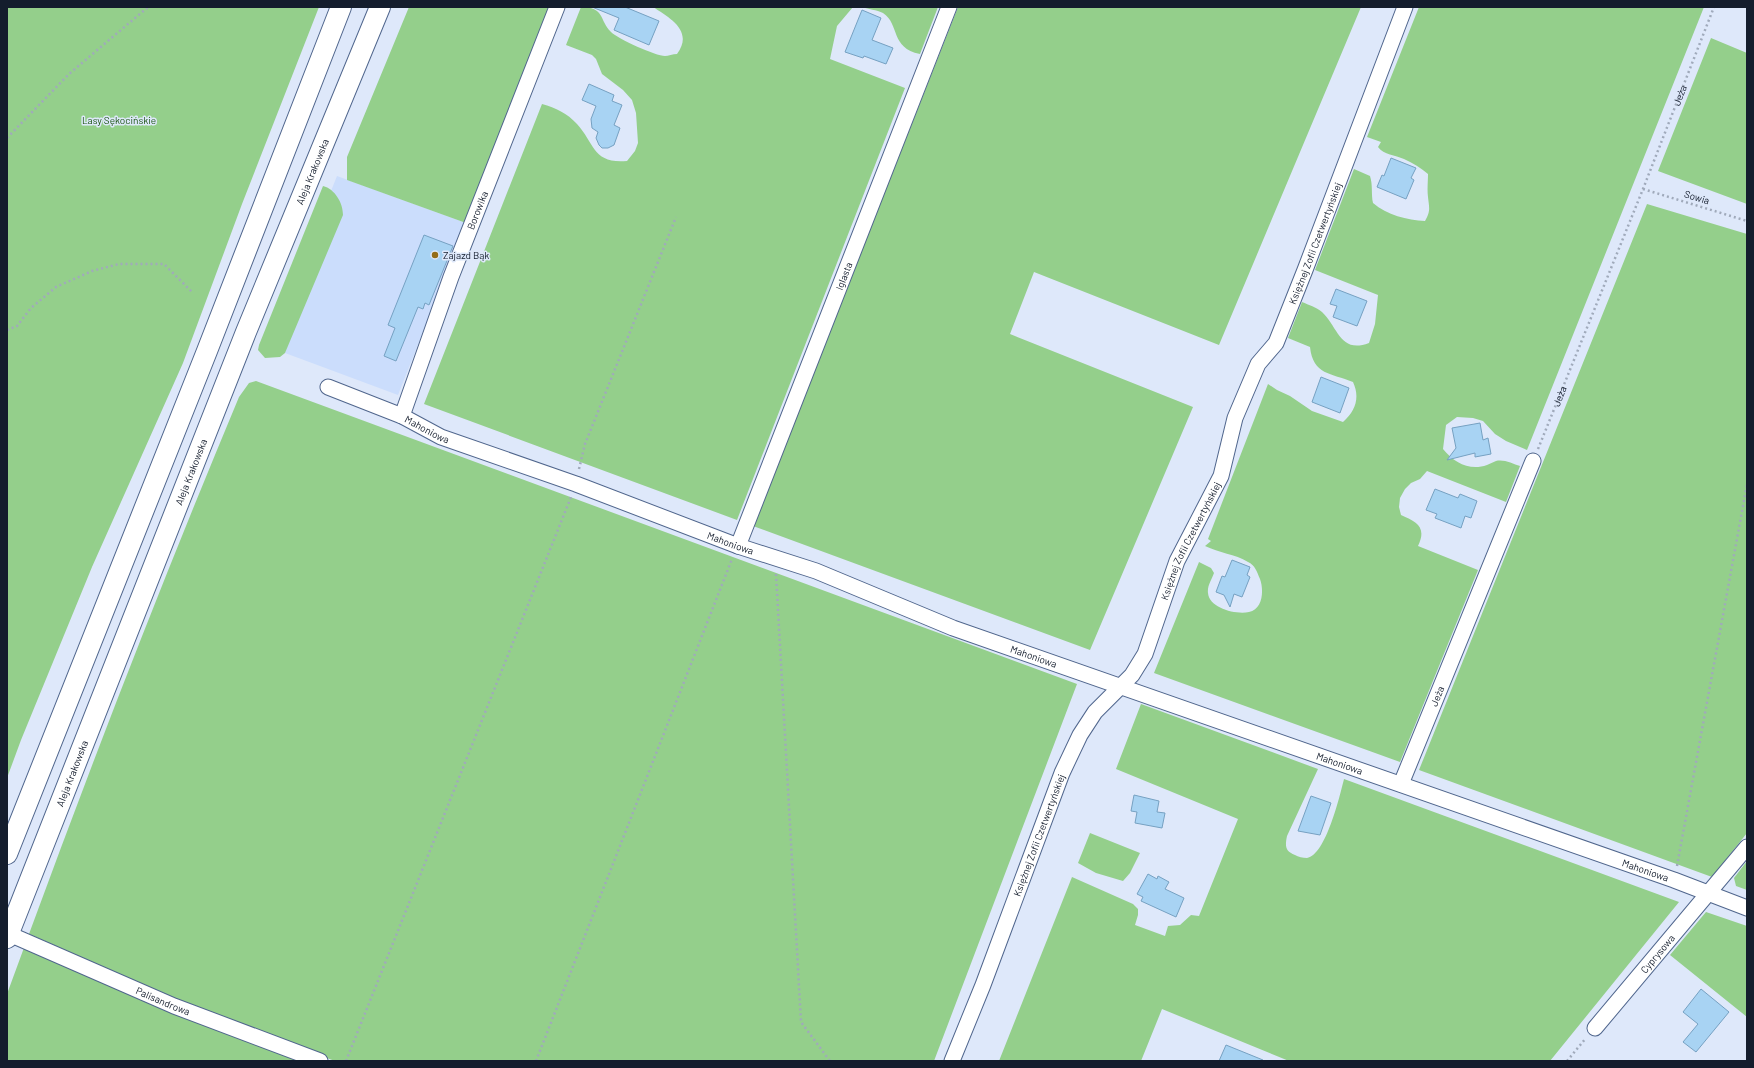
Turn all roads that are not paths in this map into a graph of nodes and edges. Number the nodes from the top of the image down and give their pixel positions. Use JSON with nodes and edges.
{"nodes":[{"id":1,"x":341,"y":7,"type":"edge"},
{"id":2,"x":380,"y":7,"type":"edge"},
{"id":3,"x":557,"y":7,"type":"edge"},
{"id":4,"x":949,"y":7,"type":"edge"},
{"id":5,"x":1405,"y":7,"type":"edge"},
{"id":6,"x":328,"y":387,"type":"dead end"},
{"id":7,"x":402,"y":416,"type":"junction"},
{"id":8,"x":1533,"y":461,"type":"road end"},
{"id":9,"x":738,"y":546,"type":"junction"},
{"id":10,"x":1120,"y":687,"type":"junction"},
{"id":11,"x":1401,"y":784,"type":"junction"},
{"id":12,"x":1747,"y":847,"type":"edge"},
{"id":13,"x":7,"y":854,"type":"edge"},
{"id":14,"x":1708,"y":894,"type":"junction"},
{"id":15,"x":1747,"y":908,"type":"edge"},
{"id":16,"x":8,"y":936,"type":"edge"},
{"id":17,"x":1595,"y":1028,"type":"road end"},
{"id":18,"x":320,"y":1061,"type":"edge"},
{"id":19,"x":952,"y":1061,"type":"edge"}],
"edges":[{"from":1,"to":13,"type":"main road"},
{"from":2,"to":16,"type":"main road","name":"Aleja Krakowska"},
{"from":3,"to":7,"type":"street","name":"Borowika"},
{"from":4,"to":9,"type":"street","name":"Iglasta"},
{"from":5,"to":10,"type":"street","name":"Księżnej Zofii Czetwertyńskiej"},
{"from":6,"to":7,"type":"street","name":"Mahoniowa"},
{"from":7,"to":9,"type":"street","name":"Mahoniowa"},
{"from":8,"to":11,"type":"street","name":"Jeża"},
{"from":9,"to":10,"type":"street","name":"Mahoniowa"},
{"from":10,"to":11,"type":"street","name":"Mahoniowa"},
{"from":10,"to":19,"type":"street","name":"Księżnej Zofii Czetwertyńskiej"},
{"from":11,"to":14,"type":"street","name":"Mahoniowa"},
{"from":12,"to":14,"type":"street","name":"Cyprysowa"},
{"from":14,"to":15,"type":"street","name":"Mahoniowa"},
{"from":14,"to":17,"type":"street","name":"Cyprysowa"},
{"from":16,"to":18,"type":"street","name":"Palisandrowa"}]}
